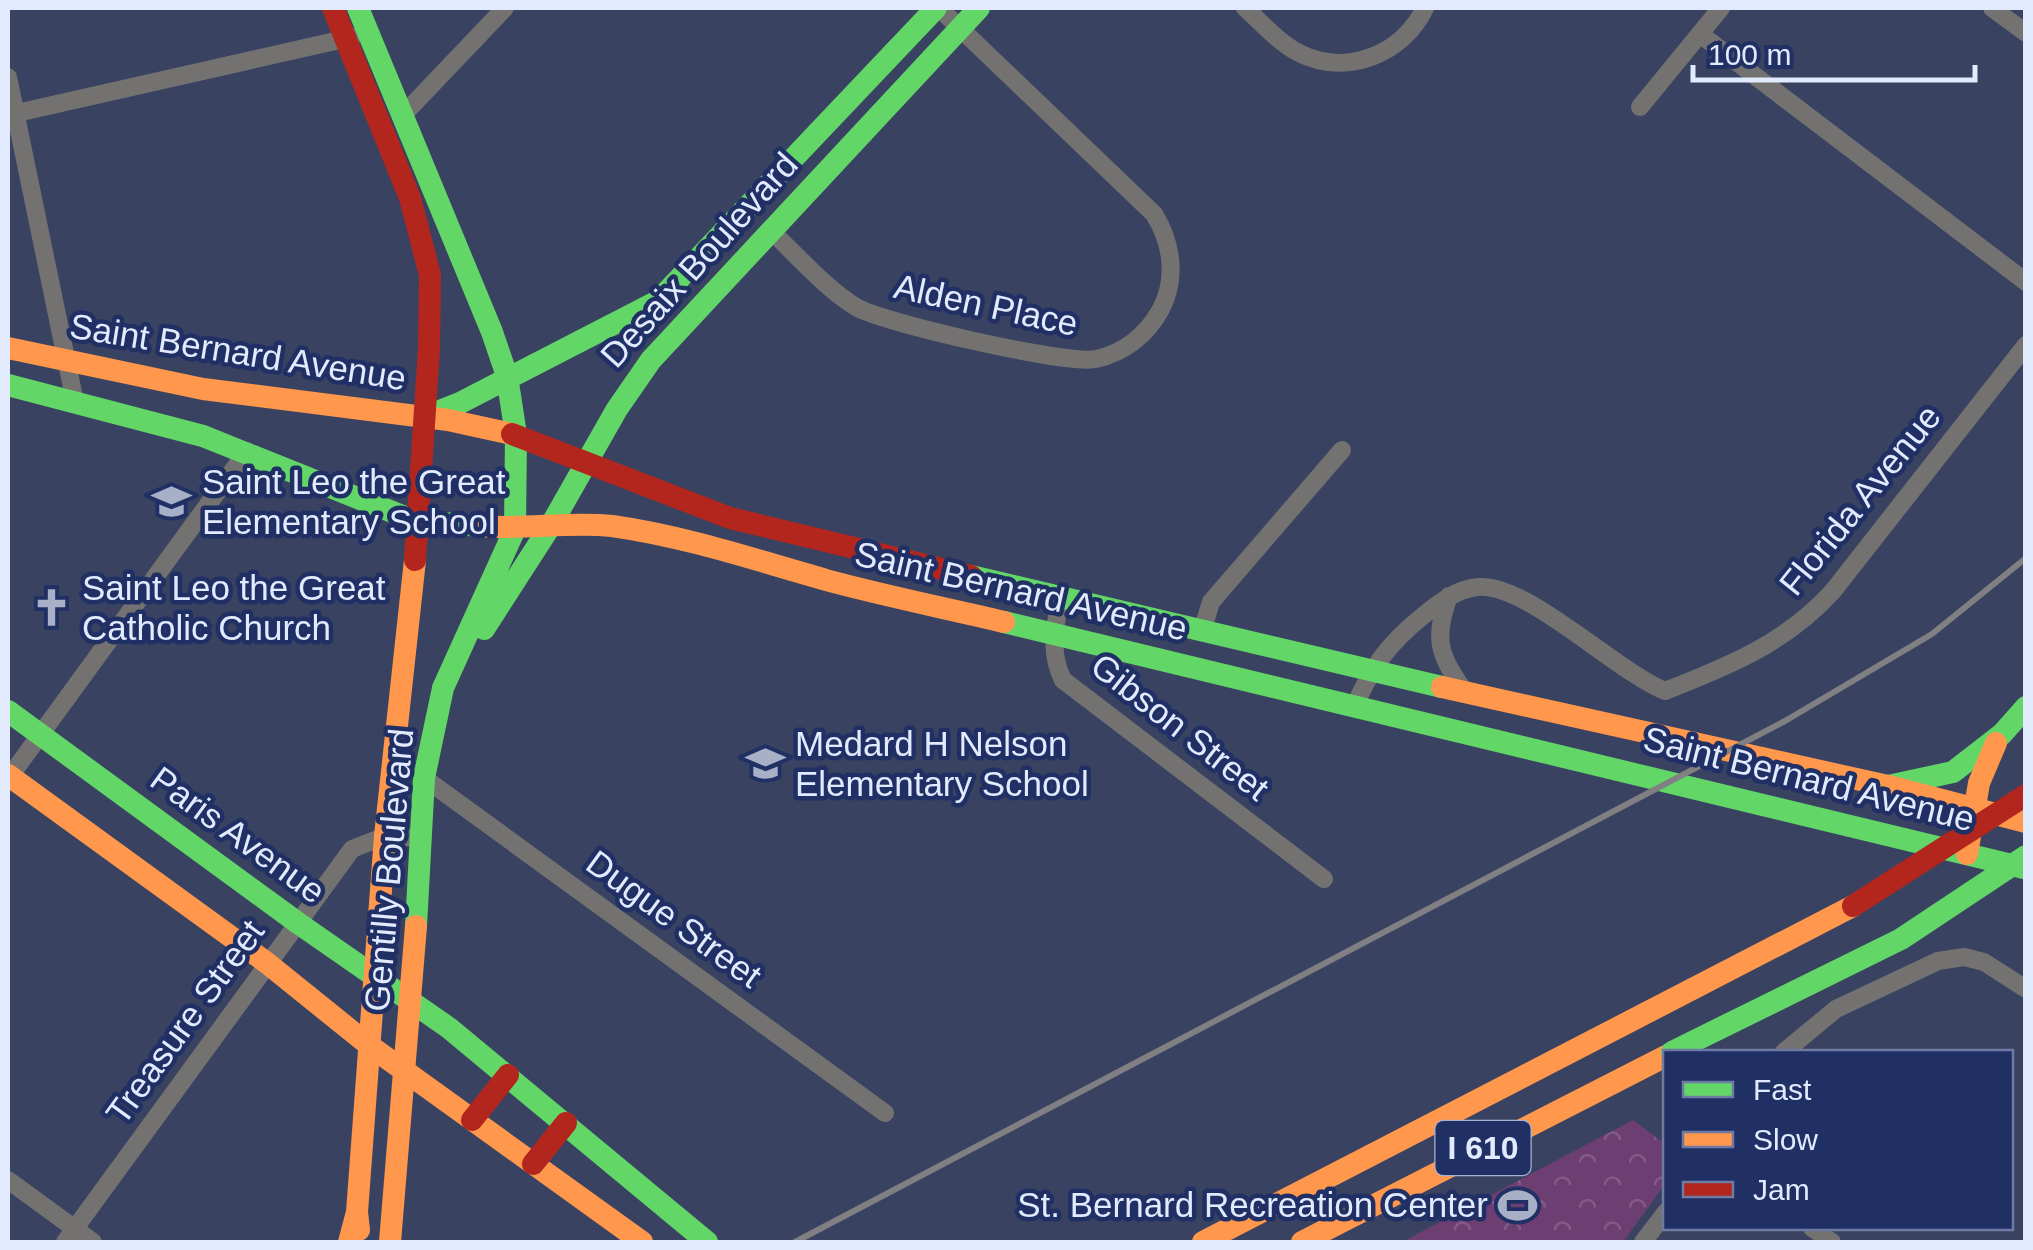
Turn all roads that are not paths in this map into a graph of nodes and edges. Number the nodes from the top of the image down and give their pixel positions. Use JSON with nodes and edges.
{"nodes":[{"id":1,"x":333,"y":8,"type":"edge"},
{"id":2,"x":358,"y":8,"type":"edge"},
{"id":3,"x":505,"y":8,"type":"edge"},
{"id":4,"x":938,"y":8,"type":"edge"},
{"id":5,"x":980,"y":8,"type":"edge"},
{"id":6,"x":1245,"y":8,"type":"edge"},
{"id":7,"x":1425,"y":8,"type":"edge"},
{"id":8,"x":1721,"y":8,"type":"edge"},
{"id":9,"x":1992,"y":8,"type":"edge"},
{"id":10,"x":960,"y":28,"type":"junction"},
{"id":11,"x":1700,"y":34,"type":"junction"},
{"id":12,"x":2026,"y":34,"type":"edge"},
{"id":13,"x":357,"y":35,"type":"junction"},
{"id":14,"x":8,"y":77,"type":"edge"},
{"id":15,"x":1640,"y":108,"type":"dead end"},
{"id":16,"x":11,"y":114,"type":"edge"},
{"id":17,"x":402,"y":116,"type":"junction"},
{"id":18,"x":770,"y":230,"type":"junction"},
{"id":19,"x":2026,"y":282,"type":"edge"},
{"id":20,"x":2026,"y":345,"type":"edge"},
{"id":21,"x":8,"y":348,"type":"edge"},
{"id":22,"x":69,"y":362,"type":"junction"},
{"id":23,"x":507,"y":376,"type":"junction"},
{"id":24,"x":8,"y":384,"type":"edge"},
{"id":25,"x":75,"y":402,"type":"junction"},
{"id":26,"x":424,"y":417,"type":"junction"},
{"id":27,"x":516,"y":435,"type":"junction"},
{"id":28,"x":1342,"y":450,"type":"dead end"},
{"id":29,"x":247,"y":451,"type":"junction"},
{"id":30,"x":586,"y":463,"type":"junction"},
{"id":31,"x":415,"y":521,"type":"junction"},
{"id":32,"x":551,"y":524,"type":"junction"},
{"id":33,"x":514,"y":529,"type":"junction"},
{"id":34,"x":1061,"y":596,"type":"junction"},
{"id":35,"x":1449,"y":596,"type":"junction"},
{"id":36,"x":1202,"y":631,"type":"junction"},
{"id":37,"x":1053,"y":634,"type":"junction"},
{"id":38,"x":1369,"y":671,"type":"junction"},
{"id":39,"x":443,"y":688,"type":"junction"},
{"id":40,"x":1464,"y":692,"type":"junction"},
{"id":41,"x":1355,"y":706,"type":"junction"},
{"id":42,"x":2026,"y":707,"type":"edge"},
{"id":43,"x":8,"y":711,"type":"edge"},
{"id":44,"x":40,"y":734,"type":"junction"},
{"id":45,"x":2002,"y":734,"type":"junction"},
{"id":46,"x":8,"y":777,"type":"edge"},
{"id":47,"x":424,"y":778,"type":"junction"},
{"id":48,"x":1888,"y":786,"type":"junction"},
{"id":49,"x":2026,"y":795,"type":"edge"},
{"id":50,"x":1971,"y":810,"type":"junction"},
{"id":51,"x":2026,"y":822,"type":"edge"},
{"id":52,"x":384,"y":836,"type":"junction"},
{"id":53,"x":420,"y":838,"type":"junction"},
{"id":54,"x":1967,"y":854,"type":"junction"},
{"id":55,"x":2026,"y":856,"type":"edge"},
{"id":56,"x":2026,"y":868,"type":"edge"},
{"id":57,"x":1324,"y":879,"type":"dead end"},
{"id":58,"x":298,"y":924,"type":"junction"},
{"id":59,"x":267,"y":964,"type":"junction"},
{"id":60,"x":374,"y":975,"type":"junction"},
{"id":61,"x":2026,"y":989,"type":"edge"},
{"id":62,"x":412,"y":1000,"type":"junction"},
{"id":63,"x":370,"y":1046,"type":"junction"},
{"id":64,"x":1677,"y":1050,"type":"edge"},
{"id":65,"x":1786,"y":1050,"type":"edge"},
{"id":66,"x":1663,"y":1057,"type":"edge"},
{"id":67,"x":406,"y":1073,"type":"junction"},
{"id":68,"x":508,"y":1075,"type":"junction"},
{"id":69,"x":885,"y":1113,"type":"dead end"},
{"id":70,"x":472,"y":1120,"type":"junction"},
{"id":71,"x":566,"y":1124,"type":"junction"},
{"id":72,"x":533,"y":1164,"type":"junction"},
{"id":73,"x":8,"y":1180,"type":"edge"},
{"id":74,"x":357,"y":1212,"type":"junction"},
{"id":75,"x":1663,"y":1216,"type":"edge"},
{"id":76,"x":70,"y":1236,"type":"edge"},
{"id":77,"x":93,"y":1242,"type":"edge"},
{"id":78,"x":349,"y":1242,"type":"edge"},
{"id":79,"x":360,"y":1242,"type":"edge"},
{"id":80,"x":390,"y":1242,"type":"edge"},
{"id":81,"x":642,"y":1242,"type":"edge"},
{"id":82,"x":707,"y":1242,"type":"edge"},
{"id":83,"x":1203,"y":1242,"type":"edge"},
{"id":84,"x":1302,"y":1242,"type":"edge"},
{"id":85,"x":1643,"y":1242,"type":"edge"}],
"edges":[{"from":1,"to":13,"type":"main road","name":"Gentilly Boulevard"},
{"from":2,"to":13,"type":"main road","name":"Gentilly Boulevard"},
{"from":3,"to":17,"type":"street"},
{"from":4,"to":10,"type":"street","name":"Alden Place"},
{"from":4,"to":23,"type":"main road","name":"Desaix Boulevard"},
{"from":5,"to":10,"type":"main road","name":"Desaix Boulevard"},
{"from":6,"to":7,"type":"street"},
{"from":8,"to":11,"type":"street"},
{"from":9,"to":12,"type":"street"},
{"from":10,"to":18,"type":"main road","name":"Desaix Boulevard"},
{"from":10,"to":18,"type":"street","name":"Alden Place"},
{"from":11,"to":15,"type":"street"},
{"from":11,"to":19,"type":"street"},
{"from":13,"to":16,"type":"street"},
{"from":13,"to":17,"type":"main road","name":"Gentilly Boulevard"},
{"from":13,"to":26,"type":"main road","name":"Gentilly Boulevard"},
{"from":14,"to":16,"type":"street"},
{"from":16,"to":22,"type":"street"},
{"from":17,"to":23,"type":"main road","name":"Gentilly Boulevard"},
{"from":18,"to":30,"type":"main road","name":"Desaix Boulevard"},
{"from":20,"to":35,"type":"street","name":"Florida Avenue"},
{"from":21,"to":22,"type":"main road","name":"Saint Bernard Avenue"},
{"from":22,"to":25,"type":"street"},
{"from":22,"to":26,"type":"main road","name":"Saint Bernard Avenue"},
{"from":23,"to":26,"type":"main road","name":"Desaix Boulevard"},
{"from":23,"to":27,"type":"main road","name":"Gentilly Boulevard"},
{"from":24,"to":25,"type":"main road","name":"Saint Bernard Avenue"},
{"from":25,"to":29,"type":"main road","name":"Saint Bernard Avenue"},
{"from":26,"to":27,"type":"main road","name":"Saint Bernard Avenue"},
{"from":26,"to":31,"type":"main road","name":"Gentilly Boulevard"},
{"from":27,"to":30,"type":"main road","name":"Saint Bernard Avenue"},
{"from":27,"to":33,"type":"main road","name":"Gentilly Boulevard"},
{"from":28,"to":36,"type":"street"},
{"from":29,"to":31,"type":"main road","name":"Saint Bernard Avenue"},
{"from":29,"to":44,"type":"street"},
{"from":30,"to":32,"type":"main road","name":"Desaix Boulevard"},
{"from":30,"to":34,"type":"main road","name":"Saint Bernard Avenue"},
{"from":31,"to":33,"type":"main road","name":"Saint Bernard Avenue"},
{"from":31,"to":52,"type":"main road","name":"Gentilly Boulevard"},
{"from":32,"to":33,"type":"main road","name":"Saint Bernard Avenue"},
{"from":32,"to":37,"type":"main road","name":"Saint Bernard Avenue"},
{"from":32,"to":39,"type":"main road","name":"Desaix Boulevard"},
{"from":33,"to":39,"type":"main road","name":"Gentilly Boulevard"},
{"from":34,"to":36,"type":"main road","name":"Saint Bernard Avenue"},
{"from":34,"to":37,"type":"street","name":"Gibson Street"},
{"from":35,"to":38,"type":"street"},
{"from":35,"to":40,"type":"street"},
{"from":36,"to":38,"type":"main road","name":"Saint Bernard Avenue"},
{"from":37,"to":41,"type":"main road","name":"Saint Bernard Avenue"},
{"from":37,"to":57,"type":"street","name":"Gibson Street"},
{"from":38,"to":40,"type":"main road","name":"Saint Bernard Avenue"},
{"from":38,"to":41,"type":"street"},
{"from":39,"to":47,"type":"main road","name":"Gentilly Boulevard"},
{"from":40,"to":48,"type":"main road","name":"Saint Bernard Avenue"},
{"from":41,"to":54,"type":"main road","name":"Saint Bernard Avenue"},
{"from":42,"to":45,"type":"main road"},
{"from":43,"to":44,"type":"main road","name":"Paris Avenue"},
{"from":44,"to":46,"type":"street"},
{"from":44,"to":58,"type":"main road","name":"Paris Avenue"},
{"from":45,"to":48,"type":"main road"},
{"from":45,"to":50,"type":"main road"},
{"from":46,"to":59,"type":"main road"},
{"from":47,"to":53,"type":"main road","name":"Gentilly Boulevard"},
{"from":47,"to":69,"type":"street","name":"Dugue Street"},
{"from":48,"to":50,"type":"main road","name":"Saint Bernard Avenue"},
{"from":49,"to":83,"type":"main road","number":"I 610","bridge":true},
{"from":50,"to":51,"type":"main road","name":"Saint Bernard Avenue"},
{"from":50,"to":54,"type":"main road"},
{"from":52,"to":53,"type":"street"},
{"from":52,"to":58,"type":"street","name":"Treasure Street"},
{"from":52,"to":60,"type":"main road","name":"Gentilly Boulevard"},
{"from":53,"to":62,"type":"main road","name":"Gentilly Boulevard"},
{"from":54,"to":56,"type":"main road","name":"Saint Bernard Avenue"},
{"from":55,"to":64,"type":"main road","number":"I 610","bridge":true},
{"from":58,"to":59,"type":"street","name":"Treasure Street"},
{"from":58,"to":60,"type":"main road","name":"Paris Avenue"},
{"from":59,"to":63,"type":"main road"},
{"from":59,"to":76,"type":"street","name":"Treasure Street"},
{"from":60,"to":62,"type":"main road","name":"Paris Avenue"},
{"from":60,"to":63,"type":"main road","name":"Gentilly Boulevard"},
{"from":61,"to":65,"type":"street"},
{"from":62,"to":67,"type":"main road","name":"Gentilly Boulevard"},
{"from":62,"to":68,"type":"main road","name":"Paris Avenue"},
{"from":63,"to":67,"type":"main road"},
{"from":63,"to":74,"type":"main road","name":"Gentilly Boulevard"},
{"from":66,"to":84,"type":"main road","number":"I 610"},
{"from":67,"to":70,"type":"main road"},
{"from":67,"to":80,"type":"main road","name":"Gentilly Boulevard"},
{"from":68,"to":70,"type":"main road"},
{"from":68,"to":71,"type":"main road","name":"Paris Avenue"},
{"from":70,"to":72,"type":"main road"},
{"from":71,"to":72,"type":"main road"},
{"from":71,"to":82,"type":"main road","name":"Paris Avenue"},
{"from":72,"to":81,"type":"main road"},
{"from":73,"to":76,"type":"street"},
{"from":74,"to":78,"type":"main road"},
{"from":74,"to":79,"type":"main road","name":"Gentilly Boulevard"},
{"from":75,"to":85,"type":"street"},
{"from":76,"to":77,"type":"street"}]}
